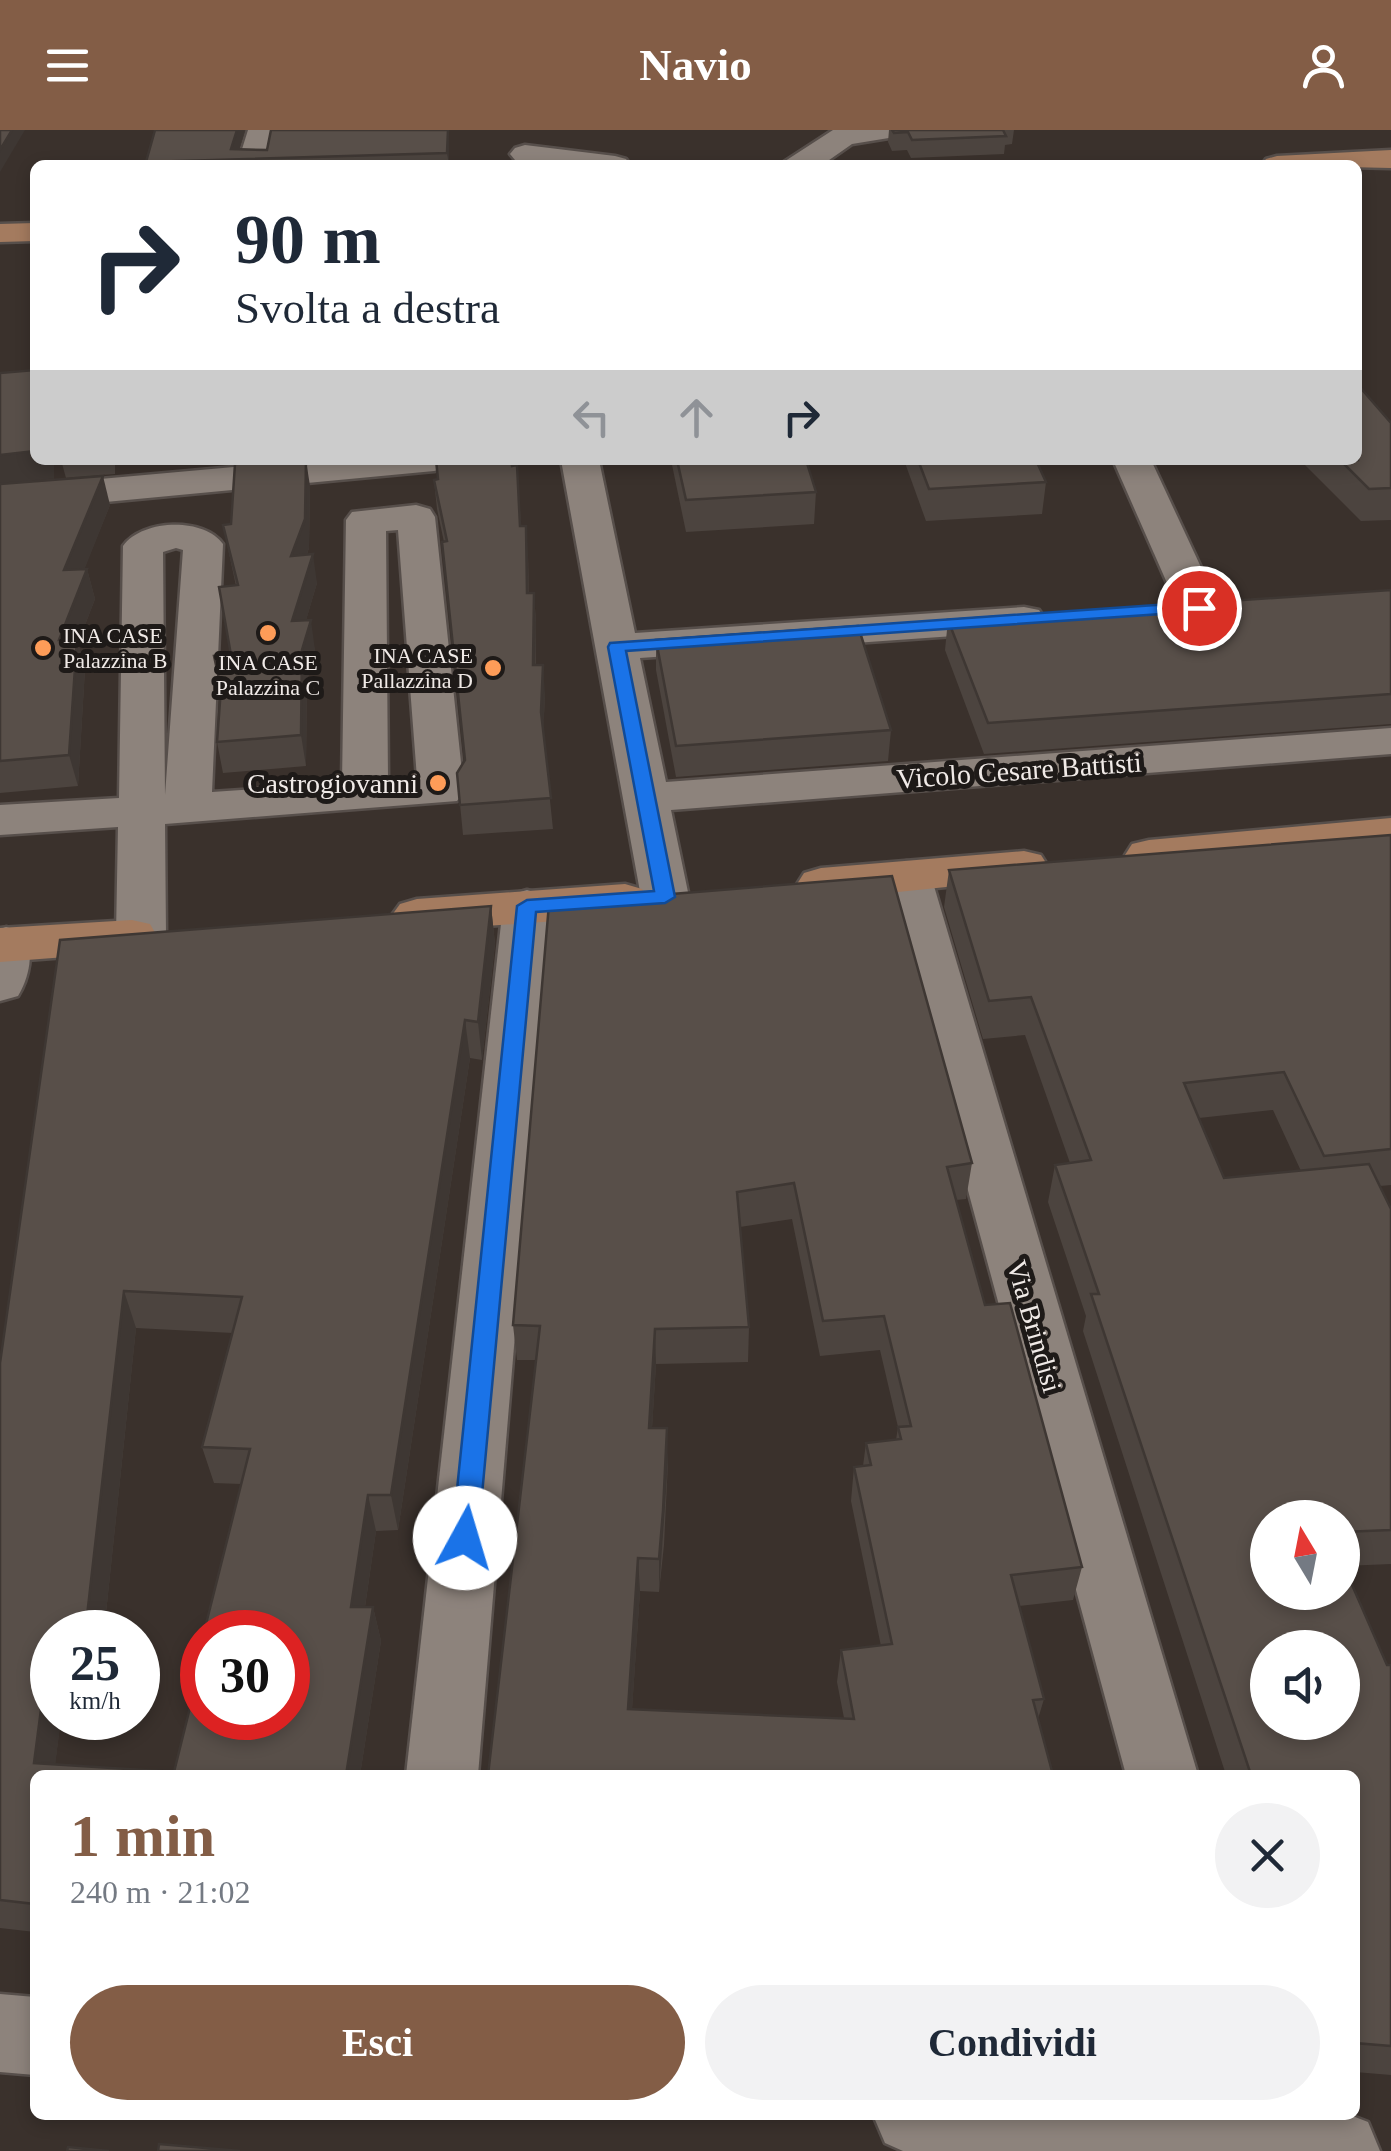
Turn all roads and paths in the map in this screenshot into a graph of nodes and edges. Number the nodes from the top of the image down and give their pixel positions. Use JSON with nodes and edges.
{"nodes":[{"id":1,"x":262,"y":130,"type":"edge"},
{"id":2,"x":891,"y":130,"type":"edge"},
{"id":3,"x":524,"y":150,"type":"edge"},
{"id":4,"x":253,"y":160,"type":"edge"},
{"id":5,"x":584,"y":160,"type":"edge"},
{"id":6,"x":810,"y":160,"type":"edge"},
{"id":7,"x":1391,"y":160,"type":"edge"},
{"id":8,"x":1362,"y":161,"type":"edge"},
{"id":9,"x":1391,"y":178,"type":"edge"},
{"id":10,"x":1362,"y":180,"type":"edge"},
{"id":11,"x":30,"y":232,"type":"edge"},
{"id":12,"x":0,"y":233,"type":"edge"},
{"id":13,"x":380,"y":465,"type":"edge"},
{"id":14,"x":581,"y":465,"type":"edge"},
{"id":15,"x":1134,"y":465,"type":"edge"},
{"id":16,"x":0,"y":500,"type":"edge"},
{"id":17,"x":1200,"y":607,"type":"edge"},
{"id":18,"x":1070,"y":616,"type":"edge"},
{"id":19,"x":616,"y":647,"type":"junction"},
{"id":20,"x":1391,"y":740,"type":"edge"},
{"id":21,"x":364,"y":794,"type":"junction"},
{"id":22,"x":646,"y":798,"type":"junction"},
{"id":23,"x":166,"y":808,"type":"junction"},
{"id":24,"x":0,"y":820,"type":"edge"},
{"id":25,"x":1390,"y":835,"type":"edge"},
{"id":26,"x":906,"y":876,"type":"junction"},
{"id":27,"x":776,"y":888,"type":"edge"},
{"id":28,"x":684,"y":895,"type":"joint"},
{"id":29,"x":527,"y":906,"type":"junction"},
{"id":30,"x":380,"y":917,"type":"edge"},
{"id":31,"x":160,"y":933,"type":"joint"},
{"id":32,"x":2,"y":958,"type":"edge"},
{"id":33,"x":442,"y":1770,"type":"edge"},
{"id":34,"x":1161,"y":1770,"type":"edge"},
{"id":35,"x":0,"y":2033,"type":"edge"},
{"id":36,"x":30,"y":2036,"type":"edge"},
{"id":37,"x":941,"y":2120,"type":"edge"},
{"id":38,"x":1288,"y":2136,"type":"edge"},
{"id":39,"x":1054,"y":2140,"type":"edge"}],
"edges":[{"from":1,"to":4,"type":"street"},
{"from":2,"to":6,"type":"street"},
{"from":3,"to":5,"type":"street"},
{"from":7,"to":8,"type":"main road"},
{"from":9,"to":10,"type":"main road"},
{"from":11,"to":12,"type":"main road"},
{"from":13,"to":16,"type":"street"},
{"from":14,"to":19,"type":"street"},
{"from":15,"to":17,"type":"street"},
{"from":18,"to":19,"type":"street"},
{"from":19,"to":22,"type":"street"},
{"from":20,"to":22,"type":"street","name":"Vicolo Cesare Battisti"},
{"from":21,"to":21,"type":"street"},
{"from":21,"to":23,"type":"street"},
{"from":22,"to":28,"type":"street"},
{"from":23,"to":23,"type":"street"},
{"from":23,"to":24,"type":"street"},
{"from":23,"to":31,"type":"street"},
{"from":25,"to":26,"type":"main road"},
{"from":26,"to":27,"type":"main road"},
{"from":26,"to":34,"type":"street","name":"Via Brindisi"},
{"from":28,"to":29,"type":"main road"},
{"from":29,"to":30,"type":"main road"},
{"from":29,"to":33,"type":"street"},
{"from":31,"to":32,"type":"main road"},
{"from":35,"to":36,"type":"street"},
{"from":37,"to":39,"type":"street"},
{"from":38,"to":39,"type":"street"}]}
